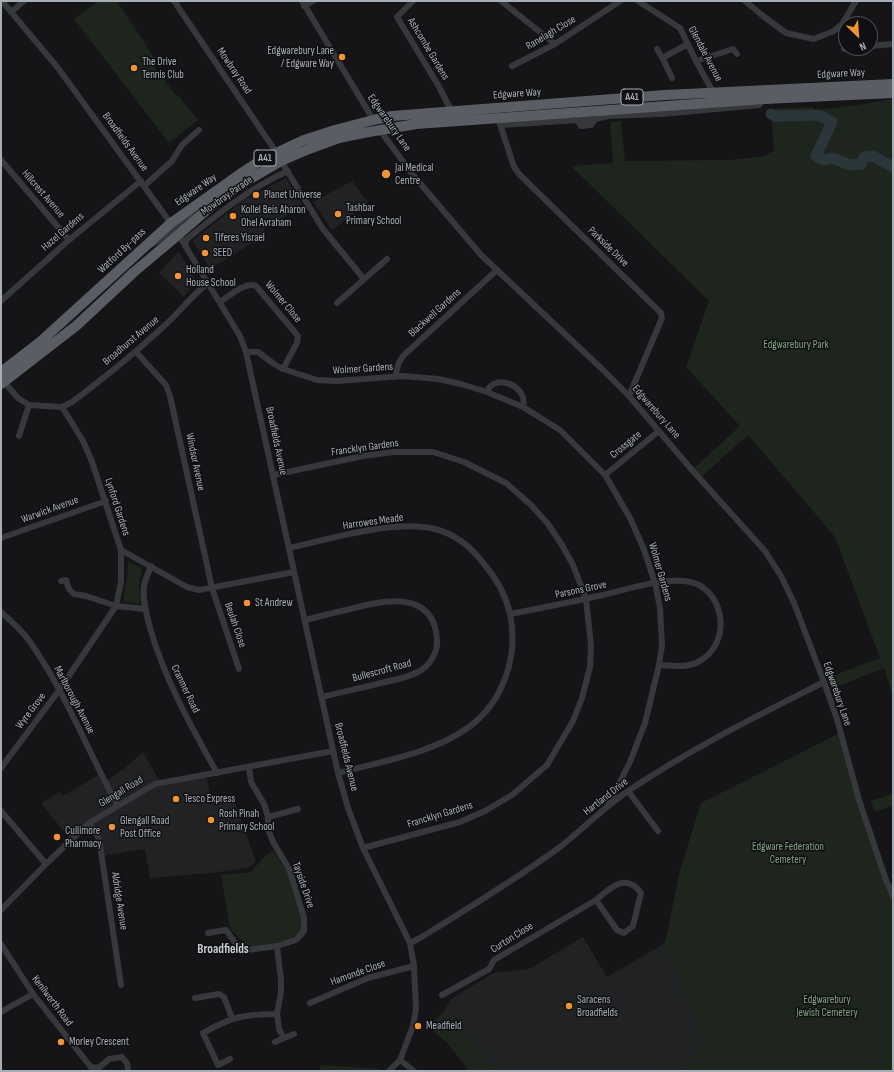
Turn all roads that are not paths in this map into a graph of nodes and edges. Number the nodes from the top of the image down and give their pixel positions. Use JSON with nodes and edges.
{"nodes":[{"id":1,"x":2,"y":1,"type":"edge"},
{"id":2,"x":24,"y":1,"type":"edge"},
{"id":3,"x":174,"y":1,"type":"edge"},
{"id":4,"x":313,"y":1,"type":"edge"},
{"id":5,"x":413,"y":1,"type":"edge"},
{"id":6,"x":501,"y":1,"type":"edge"},
{"id":7,"x":620,"y":1,"type":"edge"},
{"id":8,"x":638,"y":1,"type":"edge"},
{"id":9,"x":745,"y":1,"type":"edge"},
{"id":10,"x":856,"y":1,"type":"edge"},
{"id":11,"x":303,"y":4,"type":"edge"},
{"id":12,"x":11,"y":12,"type":"junction"},
{"id":13,"x":555,"y":44,"type":"junction"},
{"id":14,"x":688,"y":44,"type":"junction"},
{"id":15,"x":893,"y":44,"type":"edge"},
{"id":16,"x":878,"y":45,"type":"edge"},
{"id":17,"x":657,"y":49,"type":"dead end"},
{"id":18,"x":737,"y":54,"type":"dead end"},
{"id":19,"x":663,"y":59,"type":"junction"},
{"id":20,"x":696,"y":61,"type":"junction"},
{"id":21,"x":512,"y":66,"type":"dead end"},
{"id":22,"x":672,"y":78,"type":"dead end"},
{"id":23,"x":893,"y":84,"type":"edge"},
{"id":24,"x":713,"y":92,"type":"junction"},
{"id":25,"x":893,"y":93,"type":"edge"},
{"id":26,"x":761,"y":102,"type":"junction"},
{"id":27,"x":452,"y":112,"type":"junction"},
{"id":28,"x":373,"y":120,"type":"junction"},
{"id":29,"x":499,"y":121,"type":"junction"},
{"id":30,"x":380,"y":129,"type":"junction"},
{"id":31,"x":199,"y":130,"type":"dead end"},
{"id":32,"x":279,"y":157,"type":"junction"},
{"id":33,"x":1,"y":160,"type":"edge"},
{"id":34,"x":288,"y":171,"type":"junction"},
{"id":35,"x":143,"y":184,"type":"junction"},
{"id":36,"x":175,"y":229,"type":"junction"},
{"id":37,"x":69,"y":240,"type":"junction"},
{"id":38,"x":185,"y":245,"type":"junction"},
{"id":39,"x":387,"y":259,"type":"dead end"},
{"id":40,"x":497,"y":270,"type":"junction"},
{"id":41,"x":364,"y":279,"type":"junction"},
{"id":42,"x":208,"y":283,"type":"junction"},
{"id":43,"x":1,"y":301,"type":"edge"},
{"id":44,"x":220,"y":302,"type":"junction"},
{"id":45,"x":337,"y":303,"type":"dead end"},
{"id":46,"x":136,"y":352,"type":"junction"},
{"id":47,"x":246,"y":352,"type":"junction"},
{"id":48,"x":283,"y":369,"type":"junction"},
{"id":49,"x":1,"y":372,"type":"edge"},
{"id":50,"x":395,"y":377,"type":"junction"},
{"id":51,"x":3,"y":383,"type":"edge"},
{"id":52,"x":487,"y":392,"type":"junction"},
{"id":53,"x":629,"y":396,"type":"junction"},
{"id":54,"x":29,"y":405,"type":"junction"},
{"id":55,"x":523,"y":407,"type":"junction"},
{"id":56,"x":62,"y":408,"type":"junction"},
{"id":57,"x":659,"y":431,"type":"junction"},
{"id":58,"x":20,"y":436,"type":"dead end"},
{"id":59,"x":273,"y":475,"type":"junction"},
{"id":60,"x":605,"y":475,"type":"junction"},
{"id":61,"x":106,"y":501,"type":"junction"},
{"id":62,"x":1,"y":538,"type":"edge"},
{"id":63,"x":289,"y":548,"type":"junction"},
{"id":64,"x":121,"y":550,"type":"junction"},
{"id":65,"x":151,"y":566,"type":"junction"},
{"id":66,"x":294,"y":572,"type":"junction"},
{"id":67,"x":61,"y":581,"type":"dead end"},
{"id":68,"x":655,"y":583,"type":"junction"},
{"id":69,"x":212,"y":588,"type":"junction"},
{"id":70,"x":586,"y":599,"type":"junction"},
{"id":71,"x":116,"y":606,"type":"junction"},
{"id":72,"x":145,"y":609,"type":"junction"},
{"id":73,"x":1,"y":612,"type":"edge"},
{"id":74,"x":510,"y":614,"type":"junction"},
{"id":75,"x":305,"y":620,"type":"junction"},
{"id":76,"x":659,"y":665,"type":"junction"},
{"id":77,"x":239,"y":669,"type":"dead end"},
{"id":78,"x":824,"y":682,"type":"junction"},
{"id":79,"x":60,"y":689,"type":"junction"},
{"id":80,"x":322,"y":697,"type":"junction"},
{"id":81,"x":333,"y":751,"type":"junction"},
{"id":82,"x":249,"y":767,"type":"junction"},
{"id":83,"x":1,"y":768,"type":"edge"},
{"id":84,"x":217,"y":773,"type":"junction"},
{"id":85,"x":338,"y":773,"type":"junction"},
{"id":86,"x":628,"y":791,"type":"junction"},
{"id":87,"x":608,"y":805,"type":"junction"},
{"id":88,"x":118,"y":806,"type":"junction"},
{"id":89,"x":298,"y":809,"type":"dead end"},
{"id":90,"x":1,"y":811,"type":"edge"},
{"id":91,"x":268,"y":817,"type":"junction"},
{"id":92,"x":89,"y":823,"type":"junction"},
{"id":93,"x":658,"y":831,"type":"dead end"},
{"id":94,"x":364,"y":848,"type":"junction"},
{"id":95,"x":46,"y":864,"type":"junction"},
{"id":96,"x":893,"y":896,"type":"edge"},
{"id":97,"x":596,"y":900,"type":"junction"},
{"id":98,"x":1,"y":910,"type":"edge"},
{"id":99,"x":208,"y":933,"type":"dead end"},
{"id":100,"x":410,"y":943,"type":"junction"},
{"id":101,"x":1,"y":944,"type":"edge"},
{"id":102,"x":277,"y":946,"type":"junction"},
{"id":103,"x":414,"y":966,"type":"junction"},
{"id":104,"x":121,"y":985,"type":"dead end"},
{"id":105,"x":33,"y":994,"type":"junction"},
{"id":106,"x":442,"y":995,"type":"dead end"},
{"id":107,"x":195,"y":998,"type":"dead end"},
{"id":108,"x":310,"y":1003,"type":"dead end"},
{"id":109,"x":1,"y":1012,"type":"edge"},
{"id":110,"x":277,"y":1014,"type":"junction"},
{"id":111,"x":232,"y":1018,"type":"junction"},
{"id":112,"x":294,"y":1034,"type":"dead end"},
{"id":113,"x":284,"y":1038,"type":"junction"},
{"id":114,"x":275,"y":1042,"type":"dead end"},
{"id":115,"x":230,"y":1059,"type":"dead end"},
{"id":116,"x":400,"y":1060,"type":"junction"},
{"id":117,"x":93,"y":1070,"type":"edge"},
{"id":118,"x":128,"y":1071,"type":"edge"},
{"id":119,"x":389,"y":1071,"type":"edge"},
{"id":120,"x":414,"y":1071,"type":"edge"}],
"edges":[{"from":1,"to":12,"type":"street","name":"Broadfields Avenue"},
{"from":2,"to":12,"type":"street"},
{"from":3,"to":32,"type":"street","name":"Mowbray Road"},
{"from":4,"to":11,"type":"street"},
{"from":5,"to":27,"type":"street","name":"Ashcombe Gardens"},
{"from":6,"to":13,"type":"street"},
{"from":7,"to":13,"type":"street","name":"Ranelagh Close"},
{"from":8,"to":14,"type":"street","name":"Glendale Avenue"},
{"from":9,"to":10,"type":"street"},
{"from":11,"to":28,"type":"street","name":"Edgwarebury Lane"},
{"from":12,"to":35,"type":"street","name":"Broadfields Avenue"},
{"from":13,"to":21,"type":"street","name":"Ranelagh Close"},
{"from":14,"to":19,"type":"street"},
{"from":14,"to":20,"type":"street","name":"Glendale Avenue"},
{"from":15,"to":16,"type":"street"},
{"from":17,"to":19,"type":"street"},
{"from":18,"to":20,"type":"street"},
{"from":19,"to":22,"type":"street"},
{"from":20,"to":24,"type":"street","name":"Glendale Avenue"},
{"from":23,"to":24,"type":"highway","name":"Edgware Way","number":"A41"},
{"from":24,"to":27,"type":"highway","name":"Edgware Way","number":"A41"},
{"from":25,"to":26,"type":"highway","name":"Edgware Way","number":"A41"},
{"from":26,"to":29,"type":"highway","name":"Edgware Way","number":"A41"},
{"from":26,"to":29,"type":"street","name":"Edgware Way"},
{"from":27,"to":28,"type":"highway","name":"Edgware Way","number":"A41"},
{"from":28,"to":30,"type":"street","name":"Edgwarebury Lane"},
{"from":28,"to":32,"type":"highway","name":"Edgware Way","number":"A41"},
{"from":29,"to":30,"type":"highway","name":"Edgware Way","number":"A41"},
{"from":29,"to":53,"type":"street","name":"Parkside Drive"},
{"from":30,"to":32,"type":"highway","name":"Edgware Way","number":"A41"},
{"from":30,"to":40,"type":"street","name":"Edgwarebury Lane"},
{"from":31,"to":35,"type":"street","name":"Hazel Gardens"},
{"from":32,"to":34,"type":"street","name":"Mowbray Road"},
{"from":32,"to":36,"type":"highway","name":"Edgware Way","number":"A41"},
{"from":32,"to":36,"type":"highway","name":"Edgware Way","number":"A41"},
{"from":33,"to":37,"type":"street","name":"Hillcrest Avenue"},
{"from":34,"to":38,"type":"street","name":"Mowbray Parade"},
{"from":34,"to":41,"type":"street","name":"Mowbray Road"},
{"from":35,"to":36,"type":"street","name":"Broadfields Avenue"},
{"from":35,"to":37,"type":"street","name":"Hazel Gardens"},
{"from":36,"to":38,"type":"street","name":"Broadfields Avenue"},
{"from":36,"to":49,"type":"highway","name":"Watford By-pass","number":"A41"},
{"from":36,"to":51,"type":"highway","number":"A41"},
{"from":37,"to":43,"type":"street","name":"Hazel Gardens"},
{"from":38,"to":42,"type":"street","name":"Broadfields Avenue"},
{"from":39,"to":41,"type":"street"},
{"from":40,"to":50,"type":"street","name":"Blackwell Gardens"},
{"from":40,"to":53,"type":"street","name":"Edgwarebury Lane"},
{"from":41,"to":45,"type":"street"},
{"from":42,"to":44,"type":"street","name":"Broadfields Avenue"},
{"from":42,"to":46,"type":"street","name":"Broadhurst Avenue"},
{"from":44,"to":47,"type":"street","name":"Broadfields Avenue"},
{"from":44,"to":48,"type":"street","name":"Wolmer Close"},
{"from":46,"to":56,"type":"street","name":"Broadhurst Avenue"},
{"from":46,"to":69,"type":"street","name":"Windsor Avenue"},
{"from":47,"to":48,"type":"street","name":"Wolmer Gardens"},
{"from":47,"to":59,"type":"street","name":"Broadfields Avenue"},
{"from":48,"to":50,"type":"street","name":"Wolmer Gardens"},
{"from":50,"to":52,"type":"street","name":"Wolmer Gardens"},
{"from":51,"to":54,"type":"street"},
{"from":52,"to":55,"type":"street","name":"Wolmer Gardens"},
{"from":52,"to":55,"type":"street"},
{"from":53,"to":57,"type":"street","name":"Edgwarebury Lane"},
{"from":54,"to":56,"type":"street"},
{"from":54,"to":58,"type":"street"},
{"from":55,"to":60,"type":"street","name":"Wolmer Gardens"},
{"from":56,"to":61,"type":"street","name":"Lynford Gardens"},
{"from":57,"to":60,"type":"street","name":"Crossgate"},
{"from":57,"to":78,"type":"street","name":"Edgwarebury Lane"},
{"from":59,"to":63,"type":"street","name":"Broadfields Avenue"},
{"from":59,"to":70,"type":"street","name":"Francklyn Gardens"},
{"from":60,"to":68,"type":"street","name":"Wolmer Gardens"},
{"from":61,"to":62,"type":"street","name":"Warwick Avenue"},
{"from":61,"to":64,"type":"street","name":"Lynford Gardens"},
{"from":63,"to":66,"type":"street","name":"Broadfields Avenue"},
{"from":63,"to":74,"type":"street","name":"Harrowes Meade"},
{"from":64,"to":65,"type":"street","name":"Lynford Gardens"},
{"from":64,"to":71,"type":"street"},
{"from":65,"to":69,"type":"street","name":"Lynford Gardens"},
{"from":65,"to":72,"type":"street","name":"Cranmer Road"},
{"from":66,"to":69,"type":"street","name":"Lynford Gardens"},
{"from":66,"to":75,"type":"street","name":"Broadfields Avenue"},
{"from":67,"to":71,"type":"street"},
{"from":68,"to":70,"type":"street","name":"Parsons Grove"},
{"from":68,"to":76,"type":"street","name":"Wolmer Gardens"},
{"from":68,"to":76,"type":"street","name":"Parsons Grove"},
{"from":69,"to":77,"type":"street","name":"Beulah Close"},
{"from":70,"to":74,"type":"street","name":"Parsons Grove"},
{"from":70,"to":94,"type":"street","name":"Francklyn Gardens"},
{"from":71,"to":72,"type":"street"},
{"from":71,"to":79,"type":"street","name":"Wyre Grove"},
{"from":72,"to":84,"type":"street","name":"Cranmer Road"},
{"from":73,"to":79,"type":"street","name":"Marlborough Avenue"},
{"from":74,"to":85,"type":"street","name":"Harrowes Meade"},
{"from":75,"to":80,"type":"street","name":"Broadfields Avenue"},
{"from":75,"to":80,"type":"street","name":"Bullescroft Road"},
{"from":76,"to":87,"type":"street","name":"Wolmer Gardens"},
{"from":78,"to":86,"type":"street","name":"Hartland Drive"},
{"from":78,"to":96,"type":"street","name":"Edgwarebury Lane"},
{"from":79,"to":83,"type":"street","name":"Wyre Grove"},
{"from":79,"to":88,"type":"street","name":"Marlborough Avenue"},
{"from":80,"to":81,"type":"street","name":"Broadfields Avenue"},
{"from":81,"to":82,"type":"street","name":"Glengall Road"},
{"from":81,"to":85,"type":"street","name":"Broadfields Avenue"},
{"from":82,"to":84,"type":"street","name":"Glengall Road"},
{"from":82,"to":91,"type":"street","name":"Tayside Drive"},
{"from":84,"to":88,"type":"street","name":"Glengall Road"},
{"from":85,"to":94,"type":"street","name":"Broadfields Avenue"},
{"from":86,"to":87,"type":"street","name":"Hartland Drive"},
{"from":86,"to":93,"type":"street"},
{"from":87,"to":100,"type":"street","name":"Hartland Drive"},
{"from":88,"to":92,"type":"street","name":"Glengall Road"},
{"from":89,"to":91,"type":"street"},
{"from":90,"to":95,"type":"street"},
{"from":91,"to":102,"type":"street","name":"Tayside Drive"},
{"from":92,"to":95,"type":"street","name":"Glengall Road"},
{"from":92,"to":104,"type":"street","name":"Aldridge Avenue"},
{"from":94,"to":100,"type":"street","name":"Broadfields Avenue"},
{"from":95,"to":98,"type":"street","name":"Glengall Road"},
{"from":97,"to":97,"type":"street","name":"Curton Close"},
{"from":97,"to":106,"type":"street","name":"Curton Close"},
{"from":99,"to":102,"type":"street","name":"Tayside Drive"},
{"from":100,"to":103,"type":"street","name":"Broadfields Avenue"},
{"from":101,"to":105,"type":"street","name":"Kenilworth Road"},
{"from":102,"to":110,"type":"street"},
{"from":103,"to":108,"type":"street","name":"Hamonde Close"},
{"from":103,"to":116,"type":"street","name":"Broadfields Avenue"},
{"from":105,"to":109,"type":"street"},
{"from":105,"to":117,"type":"street","name":"Kenilworth Road"},
{"from":107,"to":111,"type":"street"},
{"from":110,"to":111,"type":"street"},
{"from":110,"to":113,"type":"street"},
{"from":111,"to":115,"type":"street"},
{"from":112,"to":113,"type":"street"},
{"from":113,"to":114,"type":"street"},
{"from":116,"to":119,"type":"street"},
{"from":116,"to":120,"type":"street"},
{"from":117,"to":118,"type":"street"}]}
